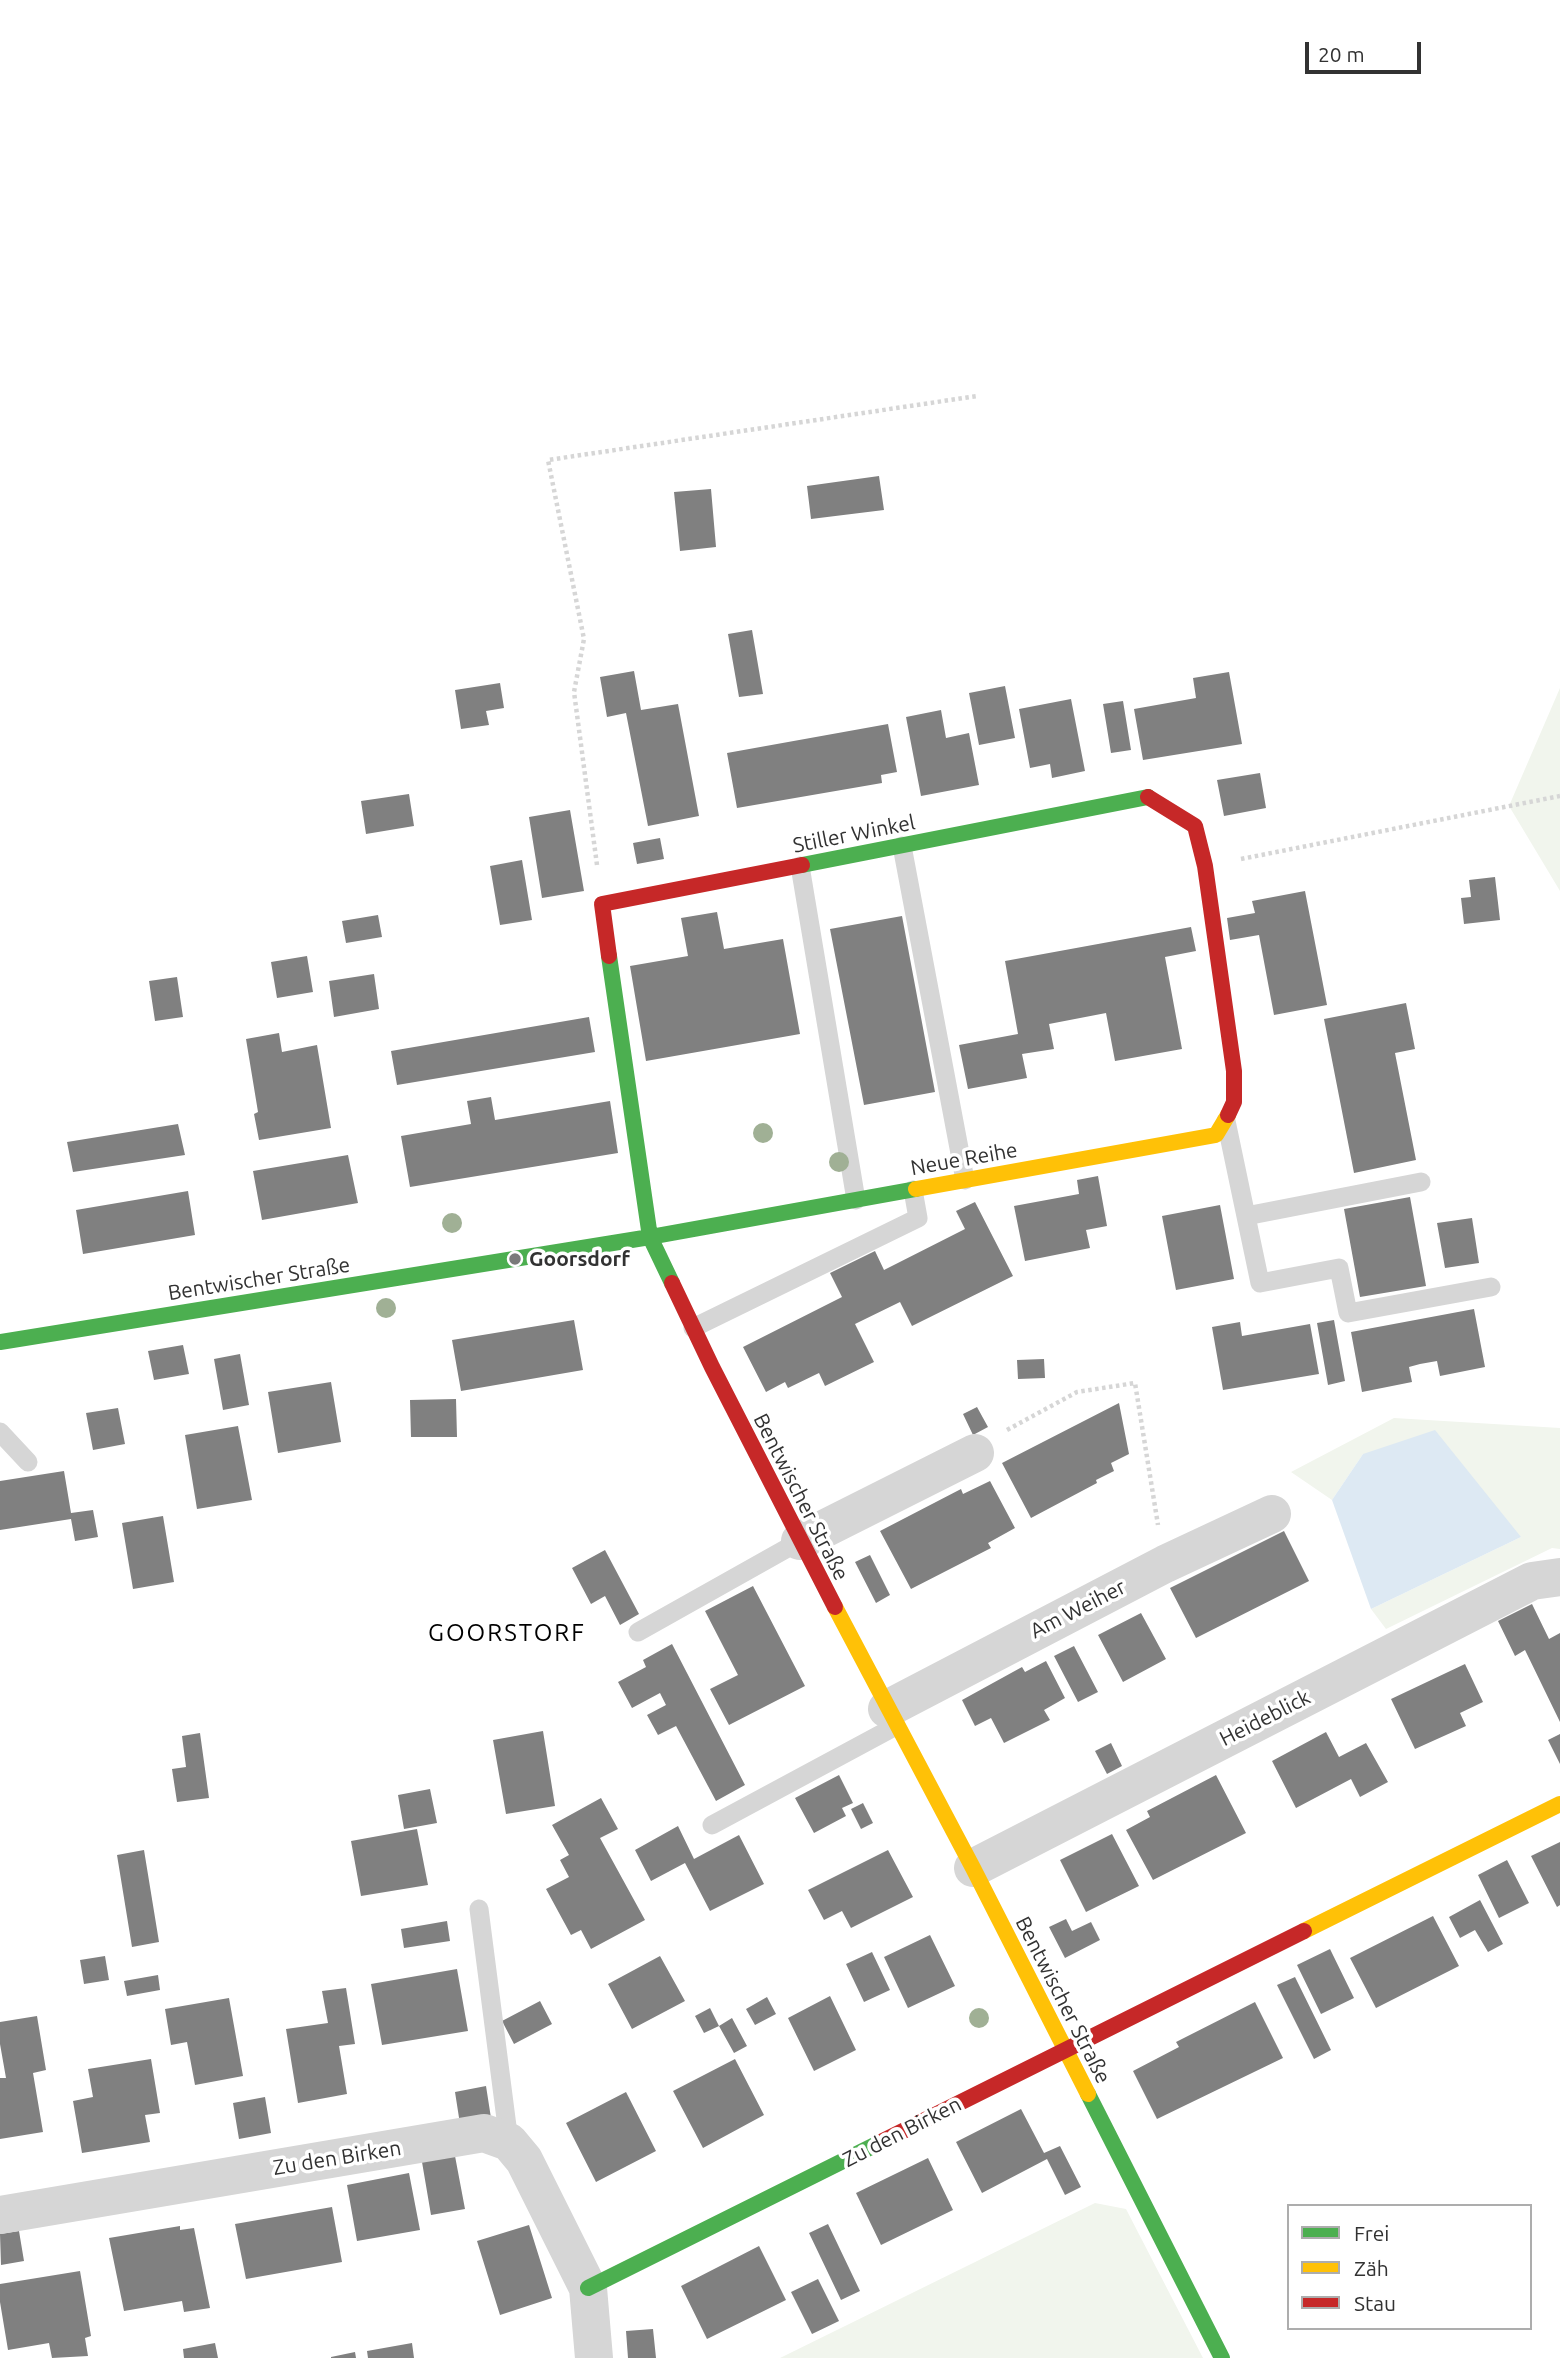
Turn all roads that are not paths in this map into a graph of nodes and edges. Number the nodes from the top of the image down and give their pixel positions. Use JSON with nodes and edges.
{"nodes":[{"id":1,"x":902,"y":846,"type":"junction"},
{"id":2,"x":800,"y":866,"type":"junction"},
{"id":3,"x":1226,"y":1121,"type":"junction"},
{"id":4,"x":965,"y":1180,"type":"junction"},
{"id":5,"x":1421,"y":1182,"type":"dead end"},
{"id":6,"x":913,"y":1190,"type":"junction"},
{"id":7,"x":856,"y":1200,"type":"junction"},
{"id":8,"x":1246,"y":1216,"type":"junction"},
{"id":9,"x":650,"y":1237,"type":"junction"},
{"id":10,"x":1491,"y":1287,"type":"dead end"},
{"id":11,"x":693,"y":1328,"type":"junction"},
{"id":12,"x":0,"y":1342,"type":"edge"},
{"id":13,"x":0,"y":1432,"type":"edge"},
{"id":14,"x":975,"y":1453,"type":"road end"},
{"id":15,"x":28,"y":1462,"type":"dead end"},
{"id":16,"x":1272,"y":1514,"type":"dead end"},
{"id":17,"x":800,"y":1541,"type":"junction"},
{"id":18,"x":1560,"y":1577,"type":"edge"},
{"id":19,"x":638,"y":1632,"type":"dead end"},
{"id":20,"x":892,"y":1718,"type":"junction"},
{"id":21,"x":1560,"y":1804,"type":"edge"},
{"id":22,"x":712,"y":1825,"type":"dead end"},
{"id":23,"x":973,"y":1868,"type":"junction"},
{"id":24,"x":479,"y":1909,"type":"dead end"},
{"id":25,"x":1065,"y":2051,"type":"junction"},
{"id":26,"x":509,"y":2142,"type":"junction"},
{"id":27,"x":0,"y":2215,"type":"edge"},
{"id":28,"x":588,"y":2288,"type":"junction"},
{"id":29,"x":594,"y":2358,"type":"edge"},
{"id":30,"x":1222,"y":2358,"type":"edge"}],
"edges":[{"from":1,"to":2,"type":"street","name":"Stiller Winkel"},
{"from":1,"to":3,"type":"street","name":"Stiller Winkel"},
{"from":1,"to":4,"type":"lane"},
{"from":2,"to":7,"type":"lane"},
{"from":2,"to":9,"type":"street","name":"Stiller Winkel"},
{"from":3,"to":4,"type":"street","name":"Neue Reihe"},
{"from":3,"to":8,"type":"lane"},
{"from":4,"to":6,"type":"street","name":"Neue Reihe"},
{"from":5,"to":8,"type":"lane"},
{"from":6,"to":7,"type":"street","name":"Neue Reihe"},
{"from":6,"to":11,"type":"lane"},
{"from":7,"to":9,"type":"street","name":"Neue Reihe"},
{"from":8,"to":10,"type":"lane"},
{"from":9,"to":11,"type":"street","name":"Bentwischer Straße"},
{"from":9,"to":12,"type":"street","name":"Bentwischer Straße"},
{"from":11,"to":17,"type":"street","name":"Bentwischer Straße"},
{"from":13,"to":15,"type":"lane"},
{"from":14,"to":17,"type":"street"},
{"from":16,"to":20,"type":"street","name":"Am Weiher"},
{"from":17,"to":19,"type":"lane"},
{"from":17,"to":20,"type":"street","name":"Bentwischer Straße"},
{"from":18,"to":23,"type":"street","name":"Heideblick"},
{"from":20,"to":22,"type":"lane"},
{"from":20,"to":23,"type":"street","name":"Bentwischer Straße"},
{"from":21,"to":25,"type":"street"},
{"from":23,"to":25,"type":"street","name":"Bentwischer Straße"},
{"from":24,"to":26,"type":"lane"},
{"from":25,"to":28,"type":"street","name":"Zu den Birken"},
{"from":25,"to":30,"type":"street","name":"Bentwischer Straße"},
{"from":26,"to":27,"type":"street","name":"Zu den Birken"},
{"from":26,"to":28,"type":"street"},
{"from":28,"to":29,"type":"street"}]}
